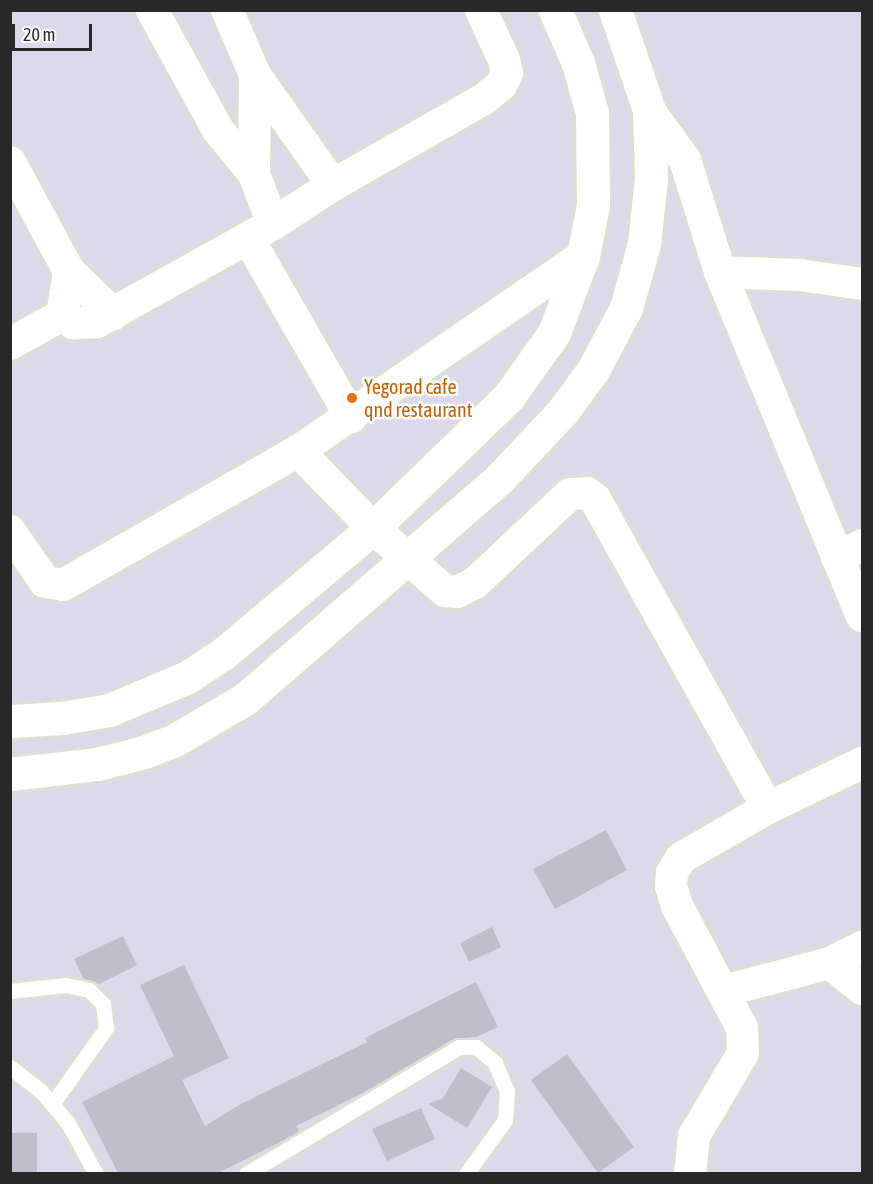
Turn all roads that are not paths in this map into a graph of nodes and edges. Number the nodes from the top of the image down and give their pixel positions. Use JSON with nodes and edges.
{"nodes":[{"id":1,"x":152,"y":10,"type":"edge"},
{"id":2,"x":227,"y":10,"type":"edge"},
{"id":3,"x":481,"y":10,"type":"edge"},
{"id":4,"x":555,"y":10,"type":"edge"},
{"id":5,"x":615,"y":10,"type":"edge"},
{"id":6,"x":255,"y":75,"type":"junction"},
{"id":7,"x":649,"y":110,"type":"junction"},
{"id":8,"x":10,"y":162,"type":"edge"},
{"id":9,"x":254,"y":174,"type":"junction"},
{"id":10,"x":333,"y":185,"type":"junction"},
{"id":11,"x":261,"y":231,"type":"junction"},
{"id":12,"x":583,"y":256,"type":"junction"},
{"id":13,"x":69,"y":271,"type":"junction"},
{"id":14,"x":720,"y":272,"type":"junction"},
{"id":15,"x":862,"y":284,"type":"edge"},
{"id":16,"x":112,"y":314,"type":"junction"},
{"id":17,"x":62,"y":315,"type":"junction"},
{"id":18,"x":10,"y":344,"type":"edge"},
{"id":19,"x":351,"y":417,"type":"junction"},
{"id":20,"x":298,"y":451,"type":"junction"},
{"id":21,"x":373,"y":528,"type":"junction"},
{"id":22,"x":10,"y":531,"type":"edge"},
{"id":23,"x":850,"y":551,"type":"edge"},
{"id":24,"x":407,"y":560,"type":"junction"},
{"id":25,"x":862,"y":616,"type":"edge"},
{"id":26,"x":10,"y":721,"type":"edge"},
{"id":27,"x":862,"y":764,"type":"edge"},
{"id":28,"x":10,"y":774,"type":"edge"},
{"id":29,"x":768,"y":808,"type":"junction"},
{"id":30,"x":862,"y":947,"type":"edge"},
{"id":31,"x":830,"y":963,"type":"junction"},
{"id":32,"x":862,"y":989,"type":"edge"},
{"id":33,"x":10,"y":990,"type":"edge"},
{"id":34,"x":724,"y":991,"type":"junction"},
{"id":35,"x":10,"y":1067,"type":"edge"},
{"id":36,"x":52,"y":1104,"type":"junction"},
{"id":37,"x":96,"y":1173,"type":"edge"},
{"id":38,"x":246,"y":1173,"type":"edge"},
{"id":39,"x":466,"y":1173,"type":"edge"},
{"id":40,"x":690,"y":1173,"type":"edge"}],
"edges":[{"from":1,"to":9,"type":"street"},
{"from":2,"to":6,"type":"street"},
{"from":3,"to":10,"type":"street"},
{"from":4,"to":12,"type":"main road"},
{"from":5,"to":7,"type":"main road"},
{"from":6,"to":9,"type":"street"},
{"from":6,"to":10,"type":"street"},
{"from":7,"to":14,"type":"street"},
{"from":7,"to":24,"type":"main road"},
{"from":8,"to":13,"type":"street"},
{"from":9,"to":11,"type":"street"},
{"from":10,"to":11,"type":"street"},
{"from":11,"to":16,"type":"street"},
{"from":11,"to":19,"type":"street"},
{"from":12,"to":19,"type":"street"},
{"from":12,"to":21,"type":"main road"},
{"from":13,"to":16,"type":"street"},
{"from":13,"to":17,"type":"street"},
{"from":14,"to":15,"type":"street"},
{"from":14,"to":23,"type":"street"},
{"from":16,"to":17,"type":"street"},
{"from":17,"to":18,"type":"street"},
{"from":19,"to":20,"type":"street"},
{"from":20,"to":21,"type":"street"},
{"from":20,"to":22,"type":"street"},
{"from":21,"to":24,"type":"street"},
{"from":21,"to":26,"type":"main road"},
{"from":23,"to":25,"type":"street"},
{"from":24,"to":28,"type":"main road"},
{"from":24,"to":29,"type":"street"},
{"from":27,"to":29,"type":"street"},
{"from":29,"to":34,"type":"street"},
{"from":30,"to":31,"type":"street"},
{"from":31,"to":32,"type":"street"},
{"from":31,"to":34,"type":"street"},
{"from":33,"to":36,"type":"lane"},
{"from":34,"to":40,"type":"street"},
{"from":35,"to":36,"type":"lane"},
{"from":36,"to":37,"type":"lane"},
{"from":38,"to":39,"type":"lane"}]}
